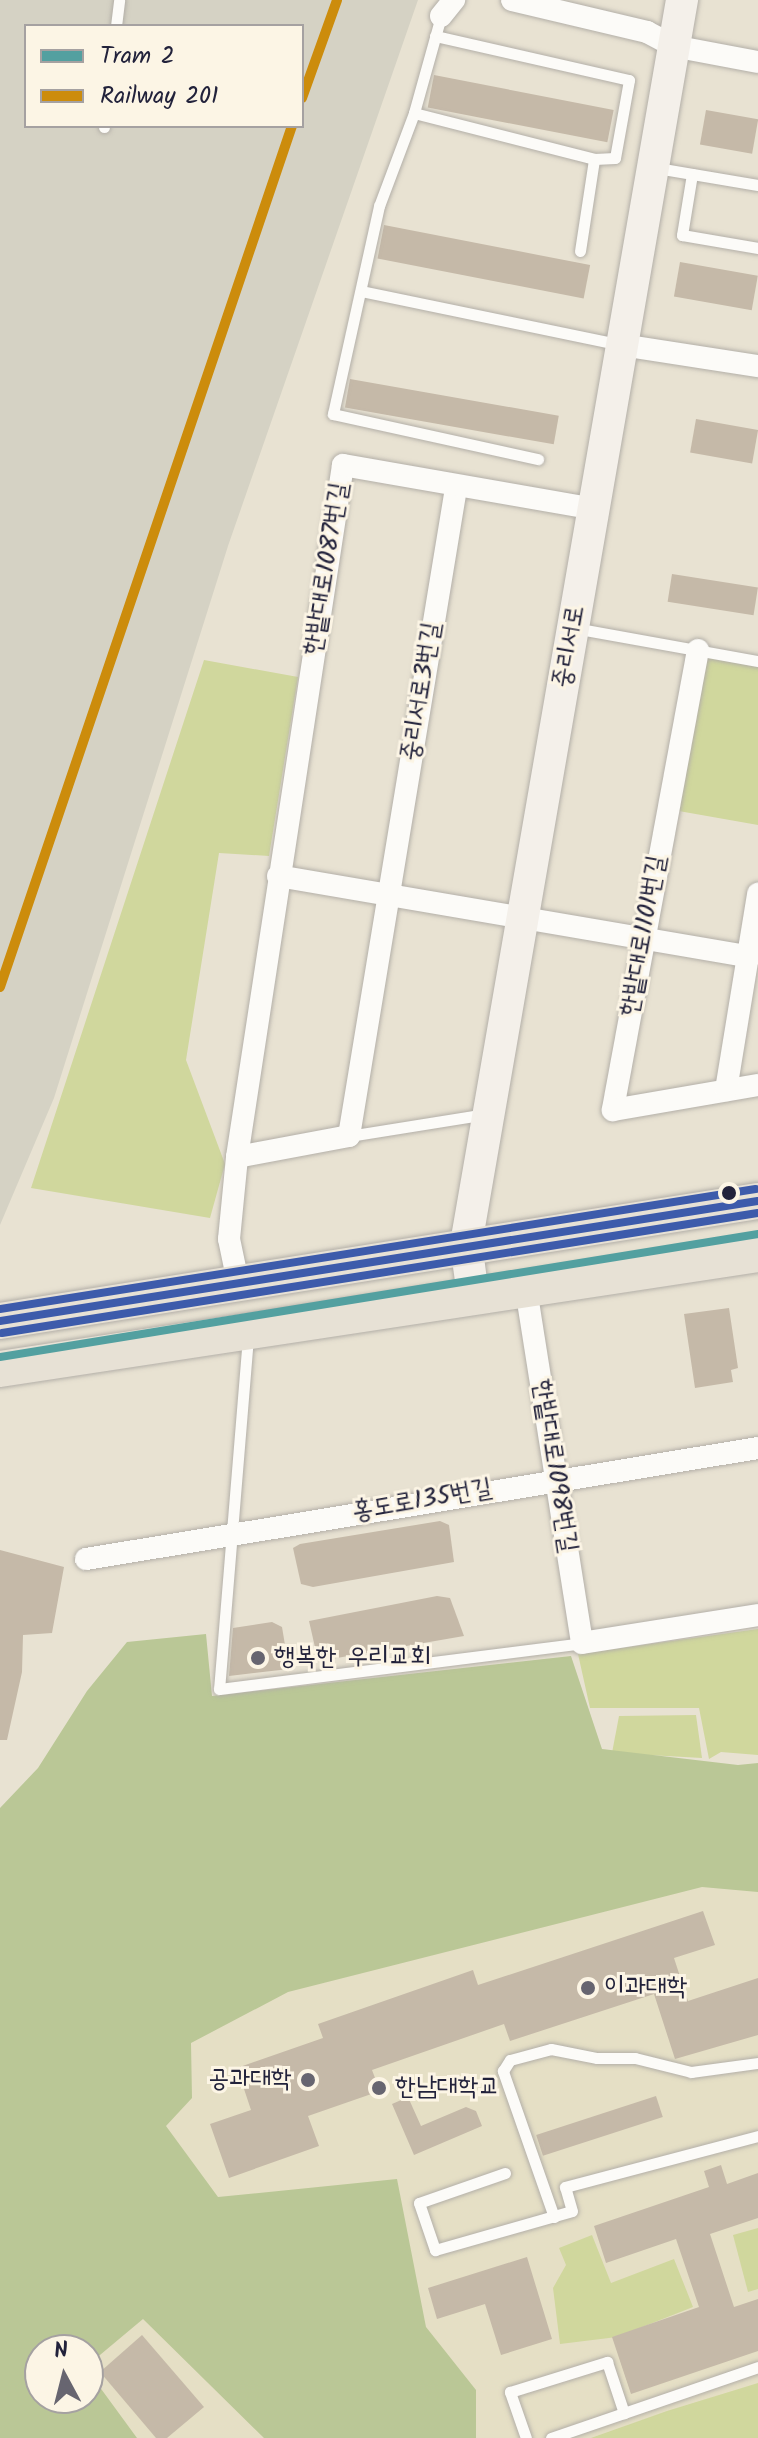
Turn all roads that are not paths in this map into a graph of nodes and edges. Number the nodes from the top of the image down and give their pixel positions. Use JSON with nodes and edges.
{"nodes":[{"id":1,"x":119,"y":0,"type":"edge"},
{"id":2,"x":682,"y":0,"type":"edge"},
{"id":3,"x":521,"y":1,"type":"edge"},
{"id":4,"x":443,"y":17,"type":"edge"},
{"id":5,"x":116,"y":24,"type":"edge"},
{"id":6,"x":673,"y":46,"type":"junction"},
{"id":7,"x":758,"y":62,"type":"edge"},
{"id":8,"x":414,"y":113,"type":"junction"},
{"id":9,"x":594,"y":159,"type":"junction"},
{"id":10,"x":653,"y":167,"type":"junction"},
{"id":11,"x":692,"y":174,"type":"junction"},
{"id":12,"x":758,"y":185,"type":"edge"},
{"id":13,"x":758,"y":248,"type":"edge"},
{"id":14,"x":580,"y":251,"type":"dead end"},
{"id":15,"x":361,"y":291,"type":"junction"},
{"id":16,"x":622,"y":345,"type":"junction"},
{"id":17,"x":758,"y":366,"type":"edge"},
{"id":18,"x":538,"y":459,"type":"dead end"},
{"id":19,"x":456,"y":488,"type":"junction"},
{"id":20,"x":594,"y":509,"type":"junction"},
{"id":21,"x":573,"y":628,"type":"junction"},
{"id":22,"x":698,"y":650,"type":"junction"},
{"id":23,"x":758,"y":661,"type":"edge"},
{"id":24,"x":278,"y":876,"type":"junction"},
{"id":25,"x":758,"y":894,"type":"edge"},
{"id":26,"x":388,"y":896,"type":"junction"},
{"id":27,"x":524,"y":919,"type":"junction"},
{"id":28,"x":644,"y":937,"type":"junction"},
{"id":29,"x":752,"y":955,"type":"edge"},
{"id":30,"x":758,"y":1085,"type":"edge"},
{"id":31,"x":726,"y":1090,"type":"junction"},
{"id":32,"x":492,"y":1113,"type":"junction"},
{"id":33,"x":349,"y":1136,"type":"junction"},
{"id":34,"x":237,"y":1157,"type":"junction"},
{"id":35,"x":758,"y":1201,"type":"edge"},
{"id":36,"x":466,"y":1244,"type":"junction"},
{"id":37,"x":758,"y":1254,"type":"edge"},
{"id":38,"x":238,"y":1282,"type":"junction"},
{"id":39,"x":526,"y":1289,"type":"junction"},
{"id":40,"x":473,"y":1295,"type":"junction"},
{"id":41,"x":0,"y":1321,"type":"edge"},
{"id":42,"x":249,"y":1329,"type":"junction"},
{"id":43,"x":0,"y":1369,"type":"edge"},
{"id":44,"x":758,"y":1448,"type":"edge"},
{"id":45,"x":557,"y":1478,"type":"junction"},
{"id":46,"x":228,"y":1534,"type":"junction"},
{"id":47,"x":86,"y":1559,"type":"dead end"},
{"id":48,"x":758,"y":1615,"type":"edge"},
{"id":49,"x":582,"y":1643,"type":"junction"},
{"id":50,"x":758,"y":2063,"type":"edge"},
{"id":51,"x":758,"y":2136,"type":"edge"},
{"id":52,"x":505,"y":2173,"type":"dead end"},
{"id":53,"x":554,"y":2217,"type":"junction"},
{"id":54,"x":758,"y":2367,"type":"edge"},
{"id":55,"x":624,"y":2413,"type":"junction"},
{"id":56,"x":526,"y":2438,"type":"edge"},
{"id":57,"x":551,"y":2438,"type":"edge"}],
"edges":[{"from":1,"to":5,"type":"lane"},
{"from":2,"to":6,"type":"main road","name":"중리서로"},
{"from":3,"to":6,"type":"street"},
{"from":4,"to":8,"type":"lane"},
{"from":4,"to":9,"type":"lane"},
{"from":6,"to":7,"type":"street"},
{"from":6,"to":10,"type":"main road","name":"중리서로"},
{"from":8,"to":9,"type":"lane"},
{"from":8,"to":15,"type":"lane"},
{"from":9,"to":14,"type":"lane"},
{"from":10,"to":11,"type":"lane"},
{"from":10,"to":16,"type":"main road","name":"중리서로"},
{"from":11,"to":12,"type":"lane"},
{"from":11,"to":13,"type":"lane"},
{"from":15,"to":16,"type":"lane"},
{"from":15,"to":18,"type":"lane"},
{"from":16,"to":17,"type":"street"},
{"from":16,"to":20,"type":"main road","name":"중리서로"},
{"from":19,"to":20,"type":"street","name":"한밭대로1087번길"},
{"from":19,"to":24,"type":"street","name":"한밭대로1087번길"},
{"from":19,"to":26,"type":"street","name":"중리서로3번길"},
{"from":20,"to":21,"type":"main road","name":"중리서로"},
{"from":21,"to":22,"type":"lane"},
{"from":21,"to":27,"type":"main road","name":"중리서로"},
{"from":22,"to":23,"type":"lane"},
{"from":22,"to":28,"type":"street","name":"한밭대로1101번길"},
{"from":24,"to":26,"type":"street"},
{"from":24,"to":34,"type":"street","name":"한밭대로1087번길"},
{"from":25,"to":29,"type":"street"},
{"from":26,"to":27,"type":"street"},
{"from":26,"to":33,"type":"street","name":"중리서로3번길"},
{"from":27,"to":28,"type":"street"},
{"from":27,"to":32,"type":"main road","name":"중리서로"},
{"from":28,"to":29,"type":"street"},
{"from":28,"to":31,"type":"street","name":"한밭대로1101번길"},
{"from":29,"to":31,"type":"street"},
{"from":30,"to":31,"type":"street"},
{"from":32,"to":33,"type":"lane"},
{"from":32,"to":36,"type":"main road","name":"중리서로"},
{"from":33,"to":34,"type":"street"},
{"from":34,"to":38,"type":"street","name":"한밭대로1087번길"},
{"from":35,"to":36,"type":"main road"},
{"from":36,"to":38,"type":"main road"},
{"from":36,"to":40,"type":"main road","name":"중리서로"},
{"from":37,"to":39,"type":"main road"},
{"from":38,"to":41,"type":"main road"},
{"from":39,"to":40,"type":"main road"},
{"from":39,"to":45,"type":"street","name":"한밭대로1098번길"},
{"from":40,"to":42,"type":"main road"},
{"from":42,"to":43,"type":"main road"},
{"from":42,"to":46,"type":"lane"},
{"from":44,"to":45,"type":"street","name":"홍도로135번길"},
{"from":45,"to":46,"type":"street","name":"홍도로135번길"},
{"from":45,"to":49,"type":"street","name":"한밭대로1098번길"},
{"from":46,"to":47,"type":"street","name":"홍도로135번길"},
{"from":46,"to":49,"type":"lane"},
{"from":48,"to":49,"type":"street"},
{"from":50,"to":53,"type":"lane"},
{"from":51,"to":53,"type":"lane"},
{"from":52,"to":53,"type":"lane"},
{"from":54,"to":55,"type":"lane"},
{"from":55,"to":56,"type":"lane"},
{"from":55,"to":57,"type":"lane"}]}
